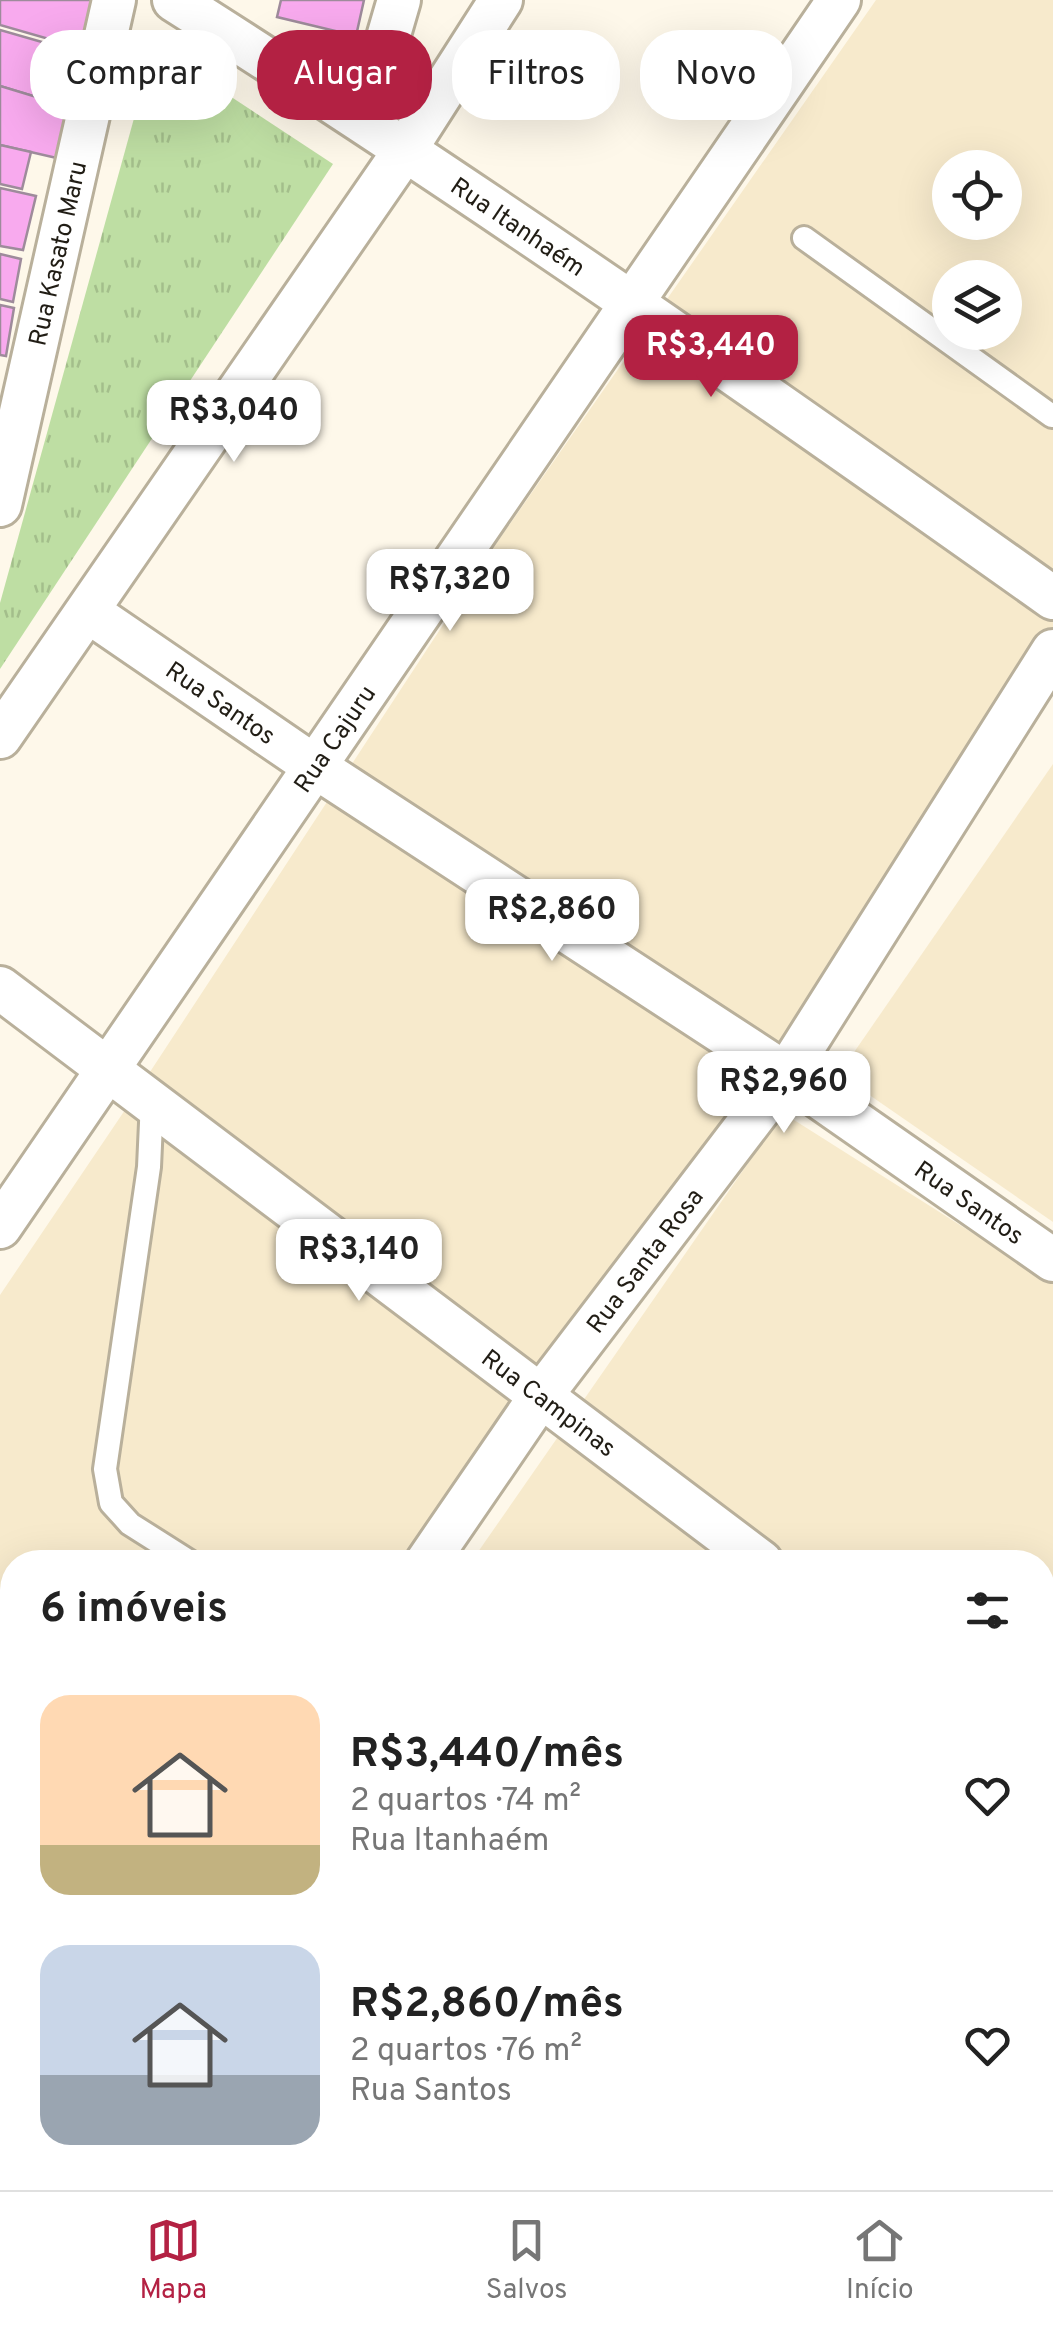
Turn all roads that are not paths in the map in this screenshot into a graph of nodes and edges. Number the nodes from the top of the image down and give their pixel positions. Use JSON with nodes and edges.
{"nodes":[{"id":1,"x":114,"y":0,"type":"edge"},
{"id":2,"x":174,"y":0,"type":"edge"},
{"id":3,"x":399,"y":0,"type":"edge"},
{"id":4,"x":502,"y":0,"type":"edge"},
{"id":5,"x":839,"y":0,"type":"edge"},
{"id":6,"x":390,"y":30,"type":"edge"},
{"id":7,"x":257,"y":52,"type":"edge"},
{"id":8,"x":364,"y":120,"type":"edge"},
{"id":9,"x":405,"y":150,"type":"junction"},
{"id":10,"x":804,"y":238,"type":"dead end"},
{"id":11,"x":635,"y":302,"type":"junction"},
{"id":12,"x":1053,"y":416,"type":"edge"},
{"id":13,"x":0,"y":506,"type":"edge"},
{"id":14,"x":1053,"y":598,"type":"edge"},
{"id":15,"x":89,"y":612,"type":"junction"},
{"id":16,"x":1053,"y":651,"type":"edge"},
{"id":17,"x":0,"y":737,"type":"edge"},
{"id":18,"x":314,"y":766,"type":"junction"},
{"id":19,"x":0,"y":988,"type":"edge"},
{"id":20,"x":109,"y":1068,"type":"junction"},
{"id":21,"x":786,"y":1074,"type":"junction"},
{"id":22,"x":152,"y":1101,"type":"junction"},
{"id":23,"x":0,"y":1227,"type":"edge"},
{"id":24,"x":1053,"y":1260,"type":"edge"},
{"id":25,"x":540,"y":1397,"type":"junction"},
{"id":26,"x":171,"y":1550,"type":"edge"},
{"id":27,"x":435,"y":1550,"type":"edge"},
{"id":28,"x":745,"y":1550,"type":"edge"}],
"edges":[{"from":1,"to":13,"type":"street","name":"Rua Kasato Maru"},
{"from":2,"to":7,"type":"street","name":"Rua Itanhaém"},
{"from":3,"to":6,"type":"street"},
{"from":4,"to":9,"type":"street"},
{"from":5,"to":11,"type":"street","name":"Rua Cajuru"},
{"from":8,"to":9,"type":"street","name":"Rua Itanhaém"},
{"from":9,"to":11,"type":"street","name":"Rua Itanhaém"},
{"from":9,"to":15,"type":"street"},
{"from":10,"to":12,"type":"lane"},
{"from":11,"to":14,"type":"street","name":"Rua Itanhaém"},
{"from":11,"to":18,"type":"street","name":"Rua Cajuru"},
{"from":15,"to":17,"type":"street"},
{"from":15,"to":18,"type":"street","name":"Rua Santos"},
{"from":16,"to":21,"type":"street","name":"Rua Santa Rosa"},
{"from":18,"to":20,"type":"street","name":"Rua Cajuru"},
{"from":18,"to":21,"type":"street","name":"Rua Santos"},
{"from":19,"to":20,"type":"street","name":"Rua Campinas"},
{"from":20,"to":22,"type":"street","name":"Rua Campinas"},
{"from":20,"to":23,"type":"street","name":"Rua Cajuru"},
{"from":21,"to":24,"type":"street","name":"Rua Santos"},
{"from":21,"to":25,"type":"street","name":"Rua Santa Rosa"},
{"from":22,"to":25,"type":"street","name":"Rua Campinas"},
{"from":22,"to":26,"type":"lane"},
{"from":25,"to":27,"type":"street","name":"Rua Santa Rosa"},
{"from":25,"to":28,"type":"street","name":"Rua Campinas"}]}
